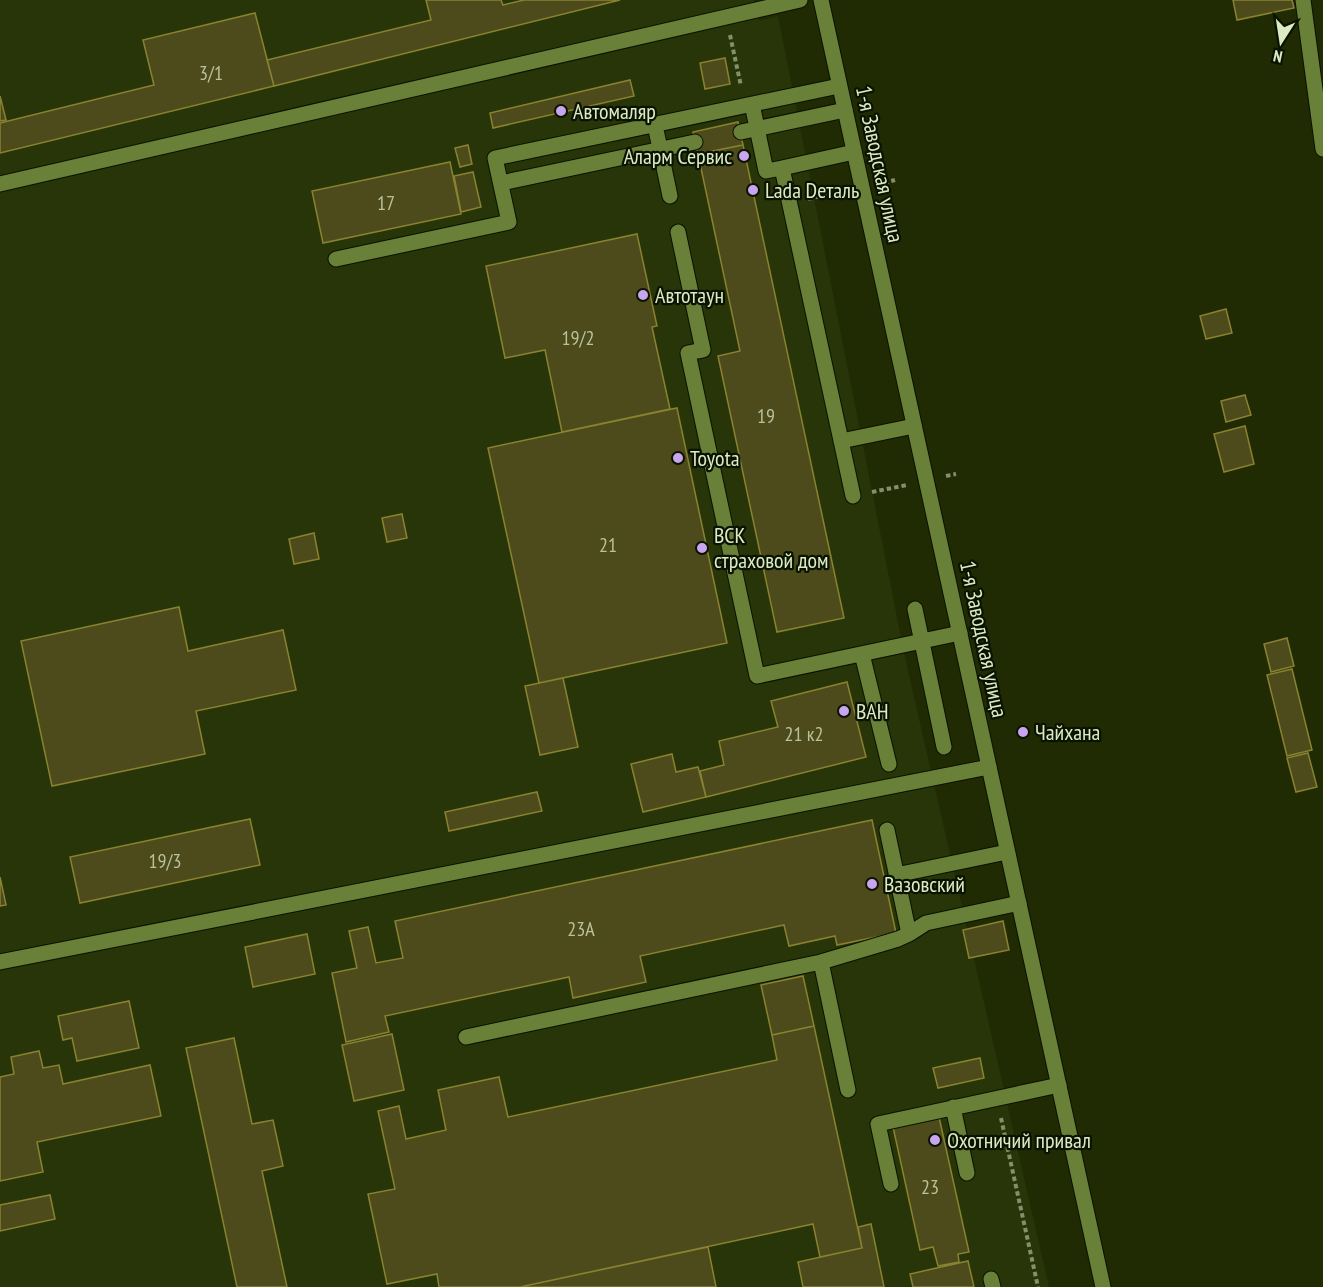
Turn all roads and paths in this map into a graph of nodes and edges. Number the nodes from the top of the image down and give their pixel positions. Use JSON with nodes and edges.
{"nodes":[{"id":1,"x":800,"y":0,"type":"edge"},
{"id":2,"x":821,"y":0,"type":"edge"},
{"id":3,"x":1304,"y":0,"type":"edge"},
{"id":4,"x":726,"y":17,"type":"junction"},
{"id":5,"x":739,"y":78,"type":"dead end"},
{"id":6,"x":839,"y":86,"type":"junction"},
{"id":7,"x":752,"y":104,"type":"junction"},
{"id":8,"x":845,"y":110,"type":"junction"},
{"id":9,"x":655,"y":125,"type":"junction"},
{"id":10,"x":757,"y":128,"type":"junction"},
{"id":11,"x":741,"y":132,"type":"dead end"},
{"id":12,"x":695,"y":142,"type":"dead end"},
{"id":13,"x":1323,"y":148,"type":"edge"},
{"id":14,"x":660,"y":149,"type":"junction"},
{"id":15,"x":854,"y":152,"type":"junction"},
{"id":16,"x":782,"y":168,"type":"junction"},
{"id":17,"x":895,"y":180,"type":"dead end"},
{"id":18,"x":501,"y":183,"type":"junction"},
{"id":19,"x":884,"y":183,"type":"dead end"},
{"id":20,"x":0,"y":184,"type":"edge"},
{"id":21,"x":844,"y":191,"type":"dead end"},
{"id":22,"x":670,"y":196,"type":"dead end"},
{"id":23,"x":790,"y":203,"type":"junction"},
{"id":24,"x":678,"y":232,"type":"dead end"},
{"id":25,"x":336,"y":259,"type":"dead end"},
{"id":26,"x":914,"y":426,"type":"junction"},
{"id":27,"x":841,"y":441,"type":"junction"},
{"id":28,"x":956,"y":474,"type":"dead end"},
{"id":29,"x":946,"y":476,"type":"dead end"},
{"id":30,"x":907,"y":485,"type":"dead end"},
{"id":31,"x":853,"y":496,"type":"joint"},
{"id":32,"x":915,"y":609,"type":"dead end"},
{"id":33,"x":960,"y":633,"type":"junction"},
{"id":34,"x":922,"y":641,"type":"junction"},
{"id":35,"x":862,"y":654,"type":"junction"},
{"id":36,"x":944,"y":747,"type":"dead end"},
{"id":37,"x":889,"y":764,"type":"dead end"},
{"id":38,"x":989,"y":767,"type":"junction"},
{"id":39,"x":886,"y":830,"type":"dead end"},
{"id":40,"x":1007,"y":852,"type":"junction"},
{"id":41,"x":896,"y":875,"type":"junction"},
{"id":42,"x":1019,"y":903,"type":"junction"},
{"id":43,"x":909,"y":934,"type":"junction"},
{"id":44,"x":0,"y":962,"type":"edge"},
{"id":45,"x":821,"y":962,"type":"junction"},
{"id":46,"x":466,"y":1038,"type":"dead end"},
{"id":47,"x":1059,"y":1084,"type":"junction"},
{"id":48,"x":848,"y":1090,"type":"dead end"},
{"id":49,"x":996,"y":1098,"type":"junction"},
{"id":50,"x":952,"y":1107,"type":"junction"},
{"id":51,"x":967,"y":1173,"type":"dead end"},
{"id":52,"x":891,"y":1184,"type":"dead end"},
{"id":53,"x":1038,"y":1287,"type":"edge"},
{"id":54,"x":1103,"y":1287,"type":"edge"}],
"edges":[{"from":1,"to":4,"type":"street"},
{"from":2,"to":6,"type":"street","name":"1-я Заводская улица"},
{"from":3,"to":13,"type":"street"},
{"from":4,"to":5,"type":"path"},
{"from":4,"to":20,"type":"street"},
{"from":6,"to":7,"type":"street"},
{"from":6,"to":8,"type":"street","name":"1-я Заводская улица"},
{"from":7,"to":9,"type":"street"},
{"from":7,"to":10,"type":"street"},
{"from":8,"to":10,"type":"street"},
{"from":8,"to":15,"type":"street","name":"1-я Заводская улица"},
{"from":9,"to":14,"type":"street"},
{"from":9,"to":18,"type":"street"},
{"from":10,"to":11,"type":"street"},
{"from":10,"to":16,"type":"street"},
{"from":12,"to":14,"type":"street"},
{"from":14,"to":18,"type":"street"},
{"from":14,"to":22,"type":"street"},
{"from":15,"to":16,"type":"street"},
{"from":15,"to":26,"type":"street","name":"1-я Заводская улица"},
{"from":16,"to":23,"type":"street"},
{"from":17,"to":19,"type":"path"},
{"from":18,"to":25,"type":"street"},
{"from":21,"to":23,"type":"path"},
{"from":23,"to":27,"type":"street"},
{"from":24,"to":35,"type":"street"},
{"from":26,"to":27,"type":"street"},
{"from":26,"to":33,"type":"street","name":"1-я Заводская улица"},
{"from":27,"to":31,"type":"street"},
{"from":28,"to":29,"type":"path"},
{"from":30,"to":31,"type":"path"},
{"from":32,"to":34,"type":"street"},
{"from":33,"to":34,"type":"street"},
{"from":33,"to":38,"type":"street","name":"1-я Заводская улица"},
{"from":34,"to":35,"type":"street"},
{"from":34,"to":36,"type":"street"},
{"from":35,"to":37,"type":"street"},
{"from":38,"to":40,"type":"street","name":"1-я Заводская улица"},
{"from":38,"to":44,"type":"street"},
{"from":39,"to":41,"type":"street"},
{"from":40,"to":41,"type":"street"},
{"from":40,"to":42,"type":"street","name":"1-я Заводская улица"},
{"from":41,"to":43,"type":"street"},
{"from":42,"to":43,"type":"street"},
{"from":42,"to":47,"type":"street","name":"1-я Заводская улица"},
{"from":43,"to":45,"type":"street"},
{"from":45,"to":46,"type":"street"},
{"from":45,"to":48,"type":"street"},
{"from":47,"to":49,"type":"street"},
{"from":47,"to":54,"type":"street","name":"1-я Заводская улица"},
{"from":49,"to":50,"type":"street"},
{"from":49,"to":53,"type":"path"},
{"from":50,"to":51,"type":"street"},
{"from":50,"to":52,"type":"street"}]}
